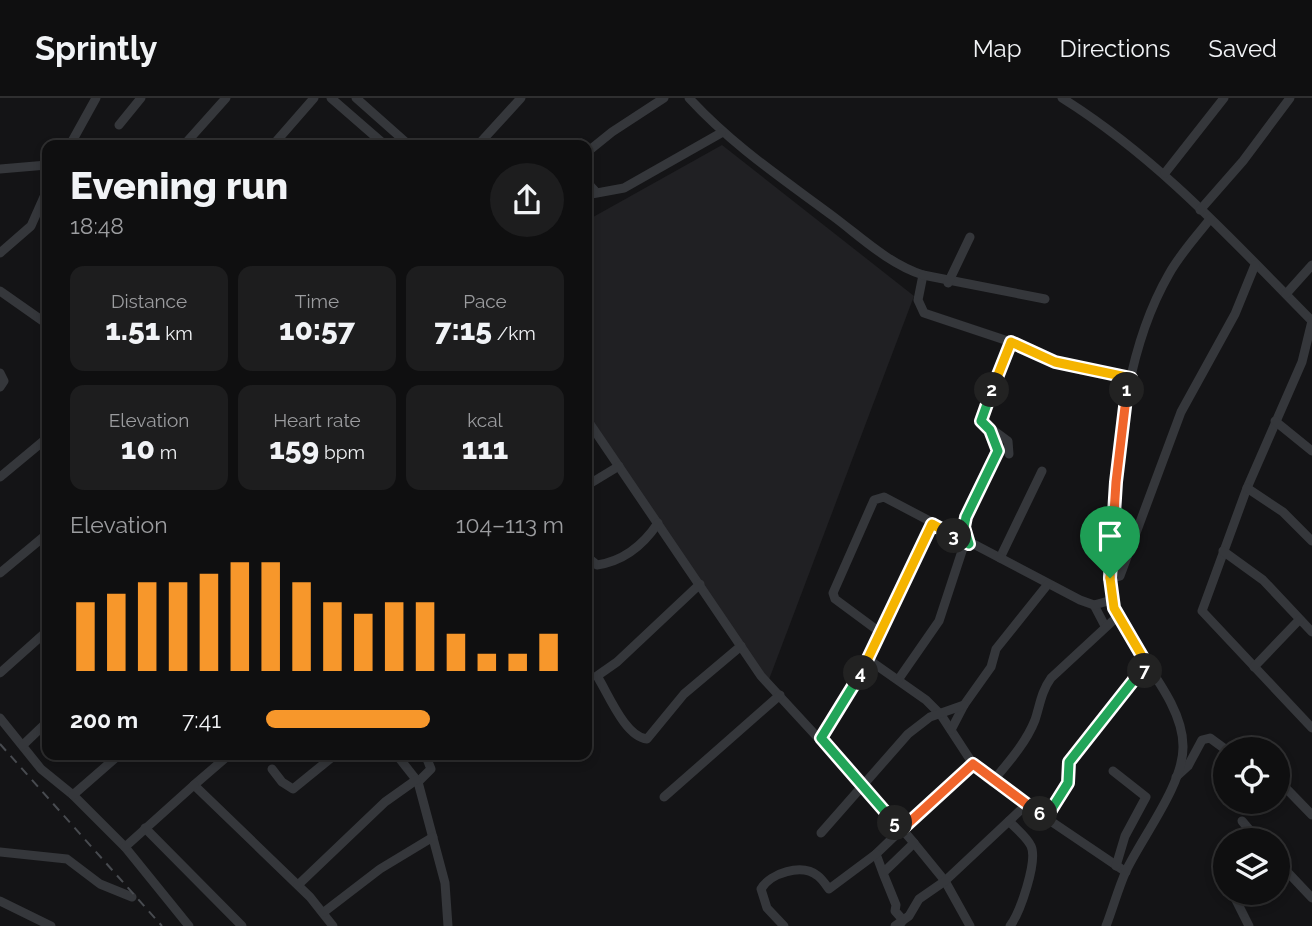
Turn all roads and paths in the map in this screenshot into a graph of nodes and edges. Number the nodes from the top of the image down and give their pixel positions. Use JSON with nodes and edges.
{"nodes":[{"id":1,"x":96,"y":98,"type":"edge"},
{"id":2,"x":141,"y":98,"type":"edge"},
{"id":3,"x":226,"y":98,"type":"edge"},
{"id":4,"x":314,"y":98,"type":"edge"},
{"id":5,"x":331,"y":98,"type":"edge"},
{"id":6,"x":356,"y":98,"type":"edge"},
{"id":7,"x":521,"y":98,"type":"edge"},
{"id":8,"x":664,"y":98,"type":"edge"},
{"id":9,"x":688,"y":98,"type":"edge"},
{"id":10,"x":1062,"y":98,"type":"edge"},
{"id":11,"x":1224,"y":98,"type":"edge"},
{"id":12,"x":1290,"y":98,"type":"edge"},
{"id":13,"x":119,"y":125,"type":"dead end"},
{"id":14,"x":721,"y":133,"type":"junction"},
{"id":15,"x":73,"y":140,"type":"edge"},
{"id":16,"x":188,"y":140,"type":"edge"},
{"id":17,"x":277,"y":140,"type":"edge"},
{"id":18,"x":377,"y":140,"type":"edge"},
{"id":19,"x":404,"y":140,"type":"edge"},
{"id":20,"x":483,"y":140,"type":"edge"},
{"id":21,"x":592,"y":148,"type":"edge"},
{"id":22,"x":42,"y":165,"type":"edge"},
{"id":23,"x":0,"y":169,"type":"edge"},
{"id":24,"x":1165,"y":173,"type":"junction"},
{"id":25,"x":592,"y":193,"type":"edge"},
{"id":26,"x":42,"y":202,"type":"edge"},
{"id":27,"x":1200,"y":210,"type":"junction"},
{"id":28,"x":1210,"y":219,"type":"junction"},
{"id":29,"x":970,"y":237,"type":"dead end"},
{"id":30,"x":0,"y":253,"type":"edge"},
{"id":31,"x":1255,"y":265,"type":"junction"},
{"id":32,"x":1312,"y":265,"type":"edge"},
{"id":33,"x":923,"y":275,"type":"junction"},
{"id":34,"x":948,"y":283,"type":"junction"},
{"id":35,"x":0,"y":291,"type":"edge"},
{"id":36,"x":1286,"y":294,"type":"junction"},
{"id":37,"x":1045,"y":299,"type":"dead end"},
{"id":38,"x":42,"y":320,"type":"edge"},
{"id":39,"x":1312,"y":321,"type":"edge"},
{"id":40,"x":1011,"y":342,"type":"junction"},
{"id":41,"x":1302,"y":362,"type":"junction"},
{"id":42,"x":1312,"y":370,"type":"edge"},
{"id":43,"x":0,"y":373,"type":"edge"},
{"id":44,"x":1131,"y":378,"type":"junction"},
{"id":45,"x":0,"y":387,"type":"edge"},
{"id":46,"x":1275,"y":421,"type":"junction"},
{"id":47,"x":592,"y":427,"type":"edge"},
{"id":48,"x":990,"y":430,"type":"junction"},
{"id":49,"x":42,"y":442,"type":"edge"},
{"id":50,"x":1312,"y":451,"type":"edge"},
{"id":51,"x":1009,"y":454,"type":"dead end"},
{"id":52,"x":619,"y":466,"type":"junction"},
{"id":53,"x":1042,"y":471,"type":"dead end"},
{"id":54,"x":0,"y":477,"type":"edge"},
{"id":55,"x":592,"y":482,"type":"edge"},
{"id":56,"x":1247,"y":488,"type":"junction"},
{"id":57,"x":658,"y":523,"type":"junction"},
{"id":58,"x":932,"y":524,"type":"junction"},
{"id":59,"x":42,"y":538,"type":"edge"},
{"id":60,"x":1312,"y":541,"type":"edge"},
{"id":61,"x":967,"y":543,"type":"junction"},
{"id":62,"x":1223,"y":551,"type":"junction"},
{"id":63,"x":1000,"y":558,"type":"junction"},
{"id":64,"x":592,"y":561,"type":"edge"},
{"id":65,"x":0,"y":573,"type":"edge"},
{"id":66,"x":1110,"y":578,"type":"junction"},
{"id":67,"x":1048,"y":583,"type":"junction"},
{"id":68,"x":700,"y":584,"type":"junction"},
{"id":69,"x":1112,"y":600,"type":"junction"},
{"id":70,"x":1094,"y":605,"type":"junction"},
{"id":71,"x":1118,"y":616,"type":"junction"},
{"id":72,"x":1299,"y":620,"type":"junction"},
{"id":73,"x":1105,"y":626,"type":"junction"},
{"id":74,"x":1312,"y":632,"type":"edge"},
{"id":75,"x":881,"y":633,"type":"junction"},
{"id":76,"x":42,"y":635,"type":"edge"},
{"id":77,"x":741,"y":646,"type":"junction"},
{"id":78,"x":869,"y":660,"type":"junction"},
{"id":79,"x":1254,"y":667,"type":"junction"},
{"id":80,"x":1149,"y":668,"type":"junction"},
{"id":81,"x":0,"y":673,"type":"edge"},
{"id":82,"x":898,"y":680,"type":"junction"},
{"id":83,"x":780,"y":695,"type":"junction"},
{"id":84,"x":964,"y":705,"type":"junction"},
{"id":85,"x":941,"y":715,"type":"junction"},
{"id":86,"x":0,"y":718,"type":"edge"},
{"id":87,"x":42,"y":727,"type":"edge"},
{"id":88,"x":1312,"y":728,"type":"edge"},
{"id":89,"x":951,"y":730,"type":"junction"},
{"id":90,"x":821,"y":738,"type":"junction"},
{"id":91,"x":1213,"y":740,"type":"edge"},
{"id":92,"x":23,"y":745,"type":"junction"},
{"id":93,"x":113,"y":760,"type":"edge"},
{"id":94,"x":223,"y":760,"type":"edge"},
{"id":95,"x":329,"y":760,"type":"edge"},
{"id":96,"x":401,"y":760,"type":"edge"},
{"id":97,"x":427,"y":760,"type":"edge"},
{"id":98,"x":973,"y":764,"type":"junction"},
{"id":99,"x":272,"y":769,"type":"dead end"},
{"id":100,"x":1113,"y":771,"type":"dead end"},
{"id":101,"x":1175,"y":778,"type":"junction"},
{"id":102,"x":417,"y":781,"type":"junction"},
{"id":103,"x":992,"y":782,"type":"junction"},
{"id":104,"x":194,"y":785,"type":"junction"},
{"id":105,"x":863,"y":787,"type":"junction"},
{"id":106,"x":1290,"y":792,"type":"edge"},
{"id":107,"x":73,"y":795,"type":"junction"},
{"id":108,"x":664,"y":797,"type":"dead end"},
{"id":109,"x":1026,"y":805,"type":"junction"},
{"id":110,"x":1312,"y":815,"type":"edge"},
{"id":111,"x":1046,"y":818,"type":"junction"},
{"id":112,"x":1009,"y":821,"type":"junction"},
{"id":113,"x":1242,"y":821,"type":"dead end"},
{"id":114,"x":145,"y":828,"type":"junction"},
{"id":115,"x":1248,"y":828,"type":"edge"},
{"id":116,"x":902,"y":829,"type":"junction"},
{"id":117,"x":821,"y":833,"type":"dead end"},
{"id":118,"x":433,"y":837,"type":"junction"},
{"id":119,"x":914,"y":843,"type":"junction"},
{"id":120,"x":125,"y":847,"type":"junction"},
{"id":121,"x":0,"y":852,"type":"edge"},
{"id":122,"x":876,"y":854,"type":"junction"},
{"id":123,"x":1116,"y":866,"type":"junction"},
{"id":124,"x":1126,"y":872,"type":"junction"},
{"id":125,"x":883,"y":873,"type":"junction"},
{"id":126,"x":1290,"y":875,"type":"edge"},
{"id":127,"x":945,"y":880,"type":"junction"},
{"id":128,"x":298,"y":885,"type":"junction"},
{"id":129,"x":132,"y":897,"type":"dead end"},
{"id":130,"x":1312,"y":898,"type":"edge"},
{"id":131,"x":0,"y":901,"type":"edge"},
{"id":132,"x":1238,"y":905,"type":"edge"},
{"id":133,"x":324,"y":912,"type":"junction"},
{"id":134,"x":898,"y":924,"type":"edge"},
{"id":135,"x":51,"y":926,"type":"edge"},
{"id":136,"x":189,"y":926,"type":"edge"},
{"id":137,"x":242,"y":926,"type":"edge"},
{"id":138,"x":333,"y":926,"type":"edge"},
{"id":139,"x":448,"y":926,"type":"edge"},
{"id":140,"x":784,"y":926,"type":"edge"},
{"id":141,"x":970,"y":926,"type":"edge"},
{"id":142,"x":1010,"y":926,"type":"edge"},
{"id":143,"x":1106,"y":926,"type":"edge"},
{"id":144,"x":1249,"y":926,"type":"edge"}],
"edges":[{"from":1,"to":15,"type":"street"},
{"from":2,"to":13,"type":"street"},
{"from":3,"to":16,"type":"street"},
{"from":4,"to":17,"type":"street"},
{"from":5,"to":18,"type":"street"},
{"from":6,"to":19,"type":"street"},
{"from":7,"to":20,"type":"street"},
{"from":8,"to":21,"type":"street"},
{"from":9,"to":14,"type":"street"},
{"from":10,"to":24,"type":"street"},
{"from":11,"to":24,"type":"street"},
{"from":12,"to":27,"type":"street"},
{"from":14,"to":25,"type":"street"},
{"from":14,"to":33,"type":"street"},
{"from":22,"to":23,"type":"street"},
{"from":24,"to":27,"type":"street"},
{"from":26,"to":30,"type":"street"},
{"from":27,"to":28,"type":"street"},
{"from":28,"to":31,"type":"street"},
{"from":28,"to":44,"type":"street"},
{"from":29,"to":34,"type":"street"},
{"from":31,"to":36,"type":"street"},
{"from":31,"to":66,"type":"street"},
{"from":32,"to":36,"type":"street"},
{"from":33,"to":34,"type":"street"},
{"from":33,"to":40,"type":"street"},
{"from":34,"to":37,"type":"street"},
{"from":35,"to":38,"type":"street"},
{"from":36,"to":39,"type":"street"},
{"from":39,"to":41,"type":"street"},
{"from":40,"to":44,"type":"street"},
{"from":40,"to":48,"type":"street"},
{"from":41,"to":42,"type":"street"},
{"from":41,"to":46,"type":"street"},
{"from":43,"to":45,"type":"street"},
{"from":44,"to":66,"type":"street"},
{"from":46,"to":50,"type":"street"},
{"from":46,"to":56,"type":"street"},
{"from":47,"to":52,"type":"street"},
{"from":48,"to":51,"type":"street"},
{"from":48,"to":61,"type":"street"},
{"from":49,"to":54,"type":"street"},
{"from":52,"to":55,"type":"street"},
{"from":52,"to":57,"type":"street"},
{"from":53,"to":63,"type":"street"},
{"from":56,"to":60,"type":"street"},
{"from":56,"to":62,"type":"street"},
{"from":57,"to":64,"type":"street"},
{"from":57,"to":68,"type":"street"},
{"from":58,"to":61,"type":"street"},
{"from":58,"to":75,"type":"street"},
{"from":58,"to":75,"type":"street"},
{"from":59,"to":65,"type":"street"},
{"from":61,"to":63,"type":"street"},
{"from":61,"to":82,"type":"street"},
{"from":62,"to":72,"type":"street"},
{"from":62,"to":79,"type":"street"},
{"from":63,"to":67,"type":"street"},
{"from":66,"to":69,"type":"street"},
{"from":67,"to":70,"type":"street"},
{"from":67,"to":84,"type":"street"},
{"from":68,"to":77,"type":"street"},
{"from":68,"to":77,"type":"street"},
{"from":69,"to":70,"type":"street"},
{"from":69,"to":71,"type":"street"},
{"from":70,"to":73,"type":"street"},
{"from":71,"to":73,"type":"street"},
{"from":71,"to":80,"type":"street"},
{"from":72,"to":74,"type":"street"},
{"from":72,"to":79,"type":"street"},
{"from":73,"to":103,"type":"street"},
{"from":75,"to":78,"type":"street"},
{"from":76,"to":81,"type":"street"},
{"from":77,"to":83,"type":"street"},
{"from":78,"to":82,"type":"street"},
{"from":78,"to":90,"type":"street"},
{"from":79,"to":88,"type":"street"},
{"from":80,"to":101,"type":"street"},
{"from":80,"to":111,"type":"street"},
{"from":82,"to":85,"type":"street"},
{"from":83,"to":90,"type":"street"},
{"from":83,"to":108,"type":"street"},
{"from":84,"to":85,"type":"street"},
{"from":84,"to":89,"type":"street"},
{"from":85,"to":89,"type":"street"},
{"from":85,"to":105,"type":"street"},
{"from":86,"to":92,"type":"street"},
{"from":87,"to":92,"type":"street"},
{"from":89,"to":98,"type":"street"},
{"from":90,"to":105,"type":"street"},
{"from":91,"to":101,"type":"street"},
{"from":92,"to":107,"type":"street"},
{"from":93,"to":107,"type":"street"},
{"from":94,"to":104,"type":"street"},
{"from":95,"to":99,"type":"street"},
{"from":96,"to":102,"type":"street"},
{"from":97,"to":102,"type":"street"},
{"from":98,"to":103,"type":"street"},
{"from":98,"to":116,"type":"street"},
{"from":100,"to":123,"type":"street"},
{"from":101,"to":124,"type":"street"},
{"from":102,"to":118,"type":"street"},
{"from":102,"to":128,"type":"street"},
{"from":103,"to":109,"type":"street"},
{"from":104,"to":114,"type":"street"},
{"from":104,"to":128,"type":"street"},
{"from":105,"to":116,"type":"street"},
{"from":105,"to":117,"type":"street"},
{"from":106,"to":110,"type":"street"},
{"from":107,"to":120,"type":"street"},
{"from":109,"to":111,"type":"street"},
{"from":109,"to":112,"type":"street"},
{"from":111,"to":123,"type":"street"},
{"from":112,"to":127,"type":"street"},
{"from":112,"to":142,"type":"street"},
{"from":113,"to":115,"type":"street"},
{"from":114,"to":120,"type":"street"},
{"from":114,"to":137,"type":"street"},
{"from":116,"to":119,"type":"street"},
{"from":116,"to":122,"type":"street"},
{"from":118,"to":133,"type":"street"},
{"from":118,"to":139,"type":"street"},
{"from":119,"to":125,"type":"street"},
{"from":119,"to":127,"type":"street"},
{"from":120,"to":136,"type":"street"},
{"from":121,"to":129,"type":"street"},
{"from":122,"to":125,"type":"street"},
{"from":122,"to":140,"type":"street"},
{"from":123,"to":124,"type":"street"},
{"from":124,"to":143,"type":"street"},
{"from":125,"to":134,"type":"street"},
{"from":126,"to":130,"type":"street"},
{"from":127,"to":134,"type":"street"},
{"from":127,"to":141,"type":"street"},
{"from":128,"to":133,"type":"street"},
{"from":131,"to":135,"type":"street"},
{"from":132,"to":144,"type":"street"},
{"from":133,"to":138,"type":"street"}]}
